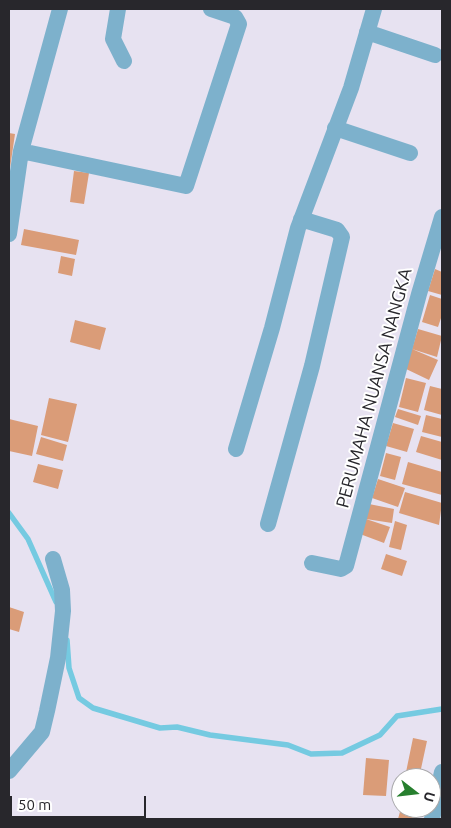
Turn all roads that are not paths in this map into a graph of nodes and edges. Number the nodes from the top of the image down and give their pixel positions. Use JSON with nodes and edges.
{"nodes":[{"id":1,"x":60,"y":9,"type":"edge"},
{"id":2,"x":118,"y":9,"type":"edge"},
{"id":3,"x":211,"y":9,"type":"edge"},
{"id":4,"x":374,"y":9,"type":"edge"},
{"id":5,"x":367,"y":32,"type":"junction"},
{"id":6,"x":435,"y":55,"type":"dead end"},
{"id":7,"x":124,"y":61,"type":"dead end"},
{"id":8,"x":335,"y":128,"type":"junction"},
{"id":9,"x":21,"y":150,"type":"junction"},
{"id":10,"x":410,"y":153,"type":"dead end"},
{"id":11,"x":442,"y":217,"type":"edge"},
{"id":12,"x":301,"y":219,"type":"junction"},
{"id":13,"x":9,"y":234,"type":"edge"},
{"id":14,"x":236,"y":449,"type":"dead end"},
{"id":15,"x":268,"y":524,"type":"dead end"},
{"id":16,"x":53,"y":559,"type":"dead end"},
{"id":17,"x":312,"y":563,"type":"dead end"},
{"id":18,"x":9,"y":771,"type":"edge"},
{"id":19,"x":442,"y":772,"type":"edge"},
{"id":20,"x":432,"y":819,"type":"edge"}],
"edges":[{"from":1,"to":9,"type":"street"},
{"from":2,"to":7,"type":"street"},
{"from":3,"to":9,"type":"street"},
{"from":4,"to":5,"type":"street"},
{"from":5,"to":6,"type":"street"},
{"from":5,"to":8,"type":"street"},
{"from":8,"to":10,"type":"street"},
{"from":8,"to":12,"type":"street"},
{"from":9,"to":13,"type":"street"},
{"from":11,"to":17,"type":"street","name":"PERUMAHA NUANSA NANGKA"},
{"from":12,"to":14,"type":"street"},
{"from":12,"to":15,"type":"street"},
{"from":16,"to":18,"type":"street"},
{"from":19,"to":20,"type":"street"}]}
